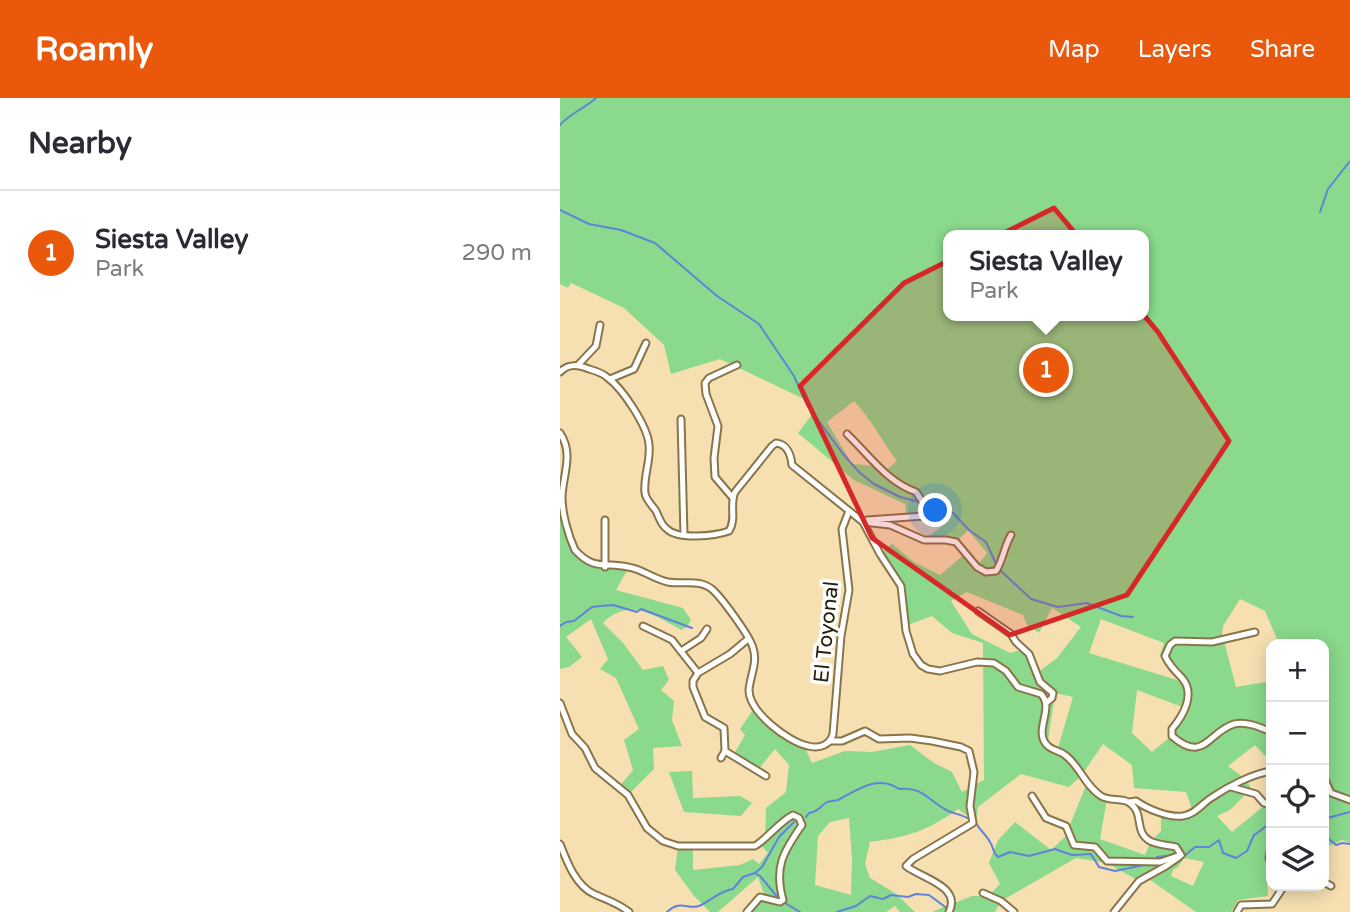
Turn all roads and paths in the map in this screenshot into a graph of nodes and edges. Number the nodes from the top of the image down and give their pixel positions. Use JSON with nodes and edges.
{"nodes":[{"id":1,"x":600,"y":325,"type":"dead end"},
{"id":2,"x":646,"y":343,"type":"dead end"},
{"id":3,"x":578,"y":365,"type":"junction"},
{"id":4,"x":737,"y":365,"type":"dead end"},
{"id":5,"x":560,"y":372,"type":"edge"},
{"id":6,"x":610,"y":379,"type":"junction"},
{"id":7,"x":681,"y":419,"type":"dead end"},
{"id":8,"x":560,"y":433,"type":"edge"},
{"id":9,"x":847,"y":434,"type":"dead end"},
{"id":10,"x":732,"y":497,"type":"junction"},
{"id":11,"x":849,"y":511,"type":"junction"},
{"id":12,"x":605,"y":520,"type":"dead end"},
{"id":13,"x":863,"y":522,"type":"junction"},
{"id":14,"x":684,"y":535,"type":"junction"},
{"id":15,"x":1012,"y":535,"type":"dead end"},
{"id":16,"x":605,"y":566,"type":"junction"},
{"id":17,"x":978,"y":611,"type":"dead end"},
{"id":18,"x":643,"y":626,"type":"dead end"},
{"id":19,"x":707,"y":629,"type":"dead end"},
{"id":20,"x":1255,"y":632,"type":"dead end"},
{"id":21,"x":748,"y":639,"type":"junction"},
{"id":22,"x":681,"y":651,"type":"junction"},
{"id":23,"x":698,"y":673,"type":"junction"},
{"id":24,"x":560,"y":703,"type":"edge"},
{"id":25,"x":1046,"y":703,"type":"junction"},
{"id":26,"x":1266,"y":730,"type":"edge"},
{"id":27,"x":831,"y":741,"type":"junction"},
{"id":28,"x":725,"y":751,"type":"junction"},
{"id":29,"x":721,"y":758,"type":"dead end"},
{"id":30,"x":1266,"y":772,"type":"edge"},
{"id":31,"x":766,"y":776,"type":"dead end"},
{"id":32,"x":1231,"y":787,"type":"junction"},
{"id":33,"x":1329,"y":789,"type":"edge"},
{"id":34,"x":1032,"y":796,"type":"dead end"},
{"id":35,"x":1350,"y":800,"type":"edge"},
{"id":36,"x":1130,"y":802,"type":"junction"},
{"id":37,"x":1266,"y":804,"type":"edge"},
{"id":38,"x":560,"y":844,"type":"edge"},
{"id":39,"x":1181,"y":855,"type":"junction"},
{"id":40,"x":1276,"y":891,"type":"edge"},
{"id":41,"x":983,"y":894,"type":"dead end"},
{"id":42,"x":1114,"y":911,"type":"edge"},
{"id":43,"x":629,"y":912,"type":"edge"},
{"id":44,"x":747,"y":912,"type":"edge"},
{"id":45,"x":949,"y":912,"type":"edge"},
{"id":46,"x":1014,"y":912,"type":"edge"},
{"id":47,"x":1237,"y":912,"type":"edge"}],
"edges":[{"from":1,"to":3,"type":"street"},
{"from":2,"to":6,"type":"street"},
{"from":3,"to":5,"type":"street"},
{"from":3,"to":6,"type":"street"},
{"from":4,"to":10,"type":"street"},
{"from":6,"to":14,"type":"street"},
{"from":7,"to":14,"type":"street"},
{"from":8,"to":16,"type":"street"},
{"from":9,"to":13,"type":"street"},
{"from":10,"to":11,"type":"street"},
{"from":10,"to":14,"type":"street"},
{"from":11,"to":13,"type":"street"},
{"from":11,"to":27,"type":"street","name":"El Toyonal"},
{"from":12,"to":16,"type":"street"},
{"from":13,"to":15,"type":"street"},
{"from":13,"to":25,"type":"street"},
{"from":16,"to":21,"type":"street"},
{"from":17,"to":25,"type":"street"},
{"from":18,"to":22,"type":"street"},
{"from":19,"to":22,"type":"street"},
{"from":20,"to":26,"type":"street"},
{"from":21,"to":23,"type":"street"},
{"from":21,"to":27,"type":"street"},
{"from":22,"to":23,"type":"street"},
{"from":23,"to":28,"type":"street"},
{"from":24,"to":44,"type":"street"},
{"from":25,"to":36,"type":"street"},
{"from":27,"to":45,"type":"street"},
{"from":28,"to":29,"type":"street"},
{"from":28,"to":31,"type":"street"},
{"from":30,"to":32,"type":"street"},
{"from":32,"to":36,"type":"street"},
{"from":32,"to":37,"type":"street"},
{"from":33,"to":35,"type":"street"},
{"from":34,"to":39,"type":"street"},
{"from":36,"to":39,"type":"street"},
{"from":38,"to":43,"type":"street"},
{"from":39,"to":42,"type":"street"},
{"from":40,"to":47,"type":"street"},
{"from":41,"to":46,"type":"street"}]}
